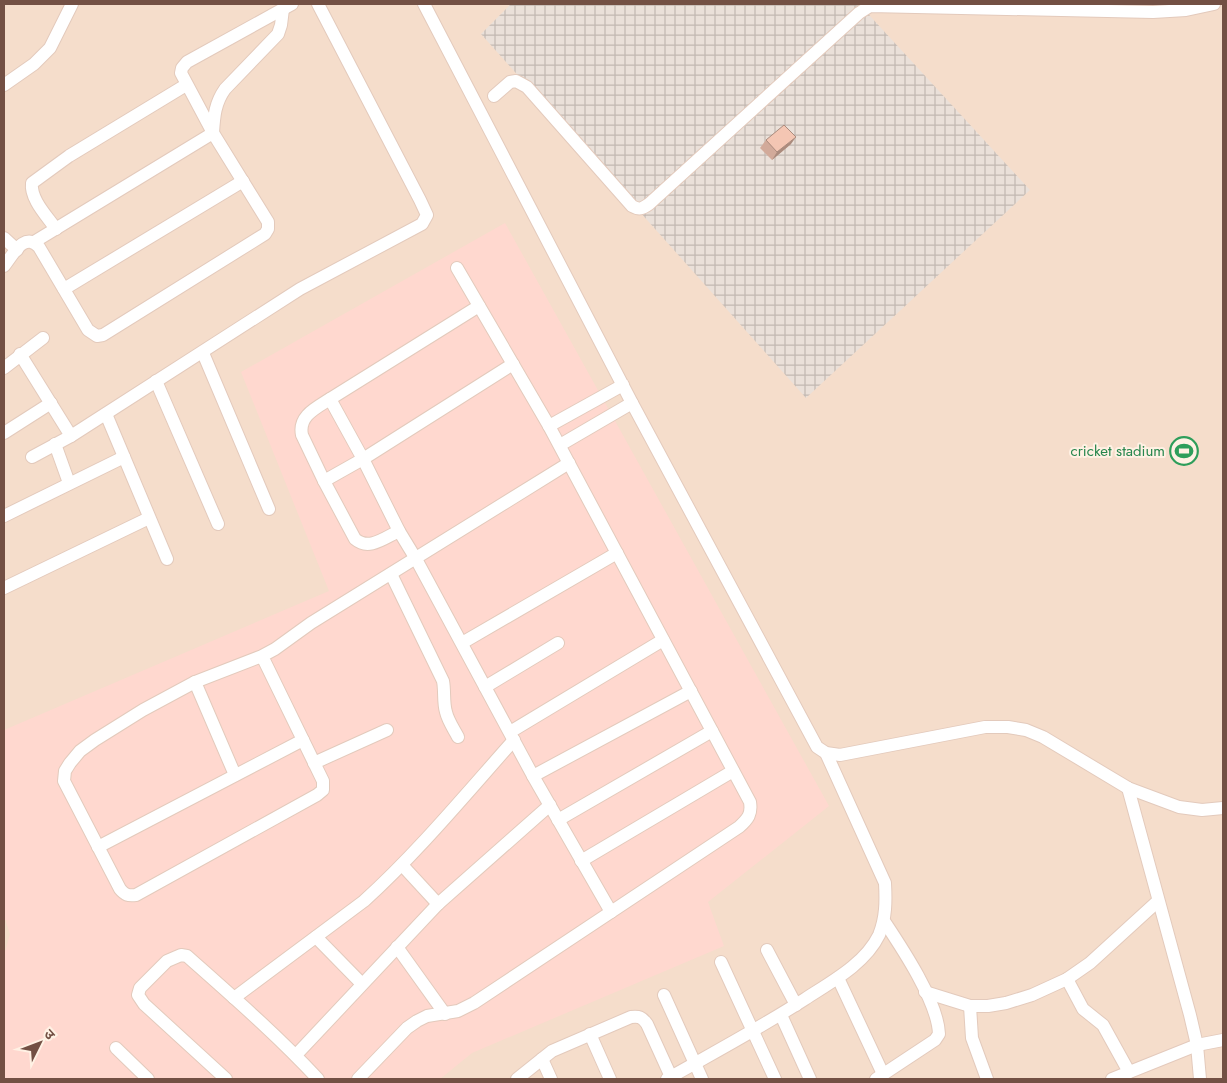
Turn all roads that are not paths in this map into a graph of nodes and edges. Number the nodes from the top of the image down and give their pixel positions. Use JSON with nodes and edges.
{"nodes":[{"id":1,"x":72,"y":4,"type":"edge"},
{"id":2,"x":318,"y":4,"type":"edge"},
{"id":3,"x":424,"y":4,"type":"edge"},
{"id":4,"x":1214,"y":4,"type":"edge"},
{"id":5,"x":287,"y":6,"type":"edge"},
{"id":6,"x":4,"y":85,"type":"edge"},
{"id":7,"x":186,"y":86,"type":"junction"},
{"id":8,"x":494,"y":96,"type":"dead end"},
{"id":9,"x":213,"y":133,"type":"junction"},
{"id":10,"x":242,"y":181,"type":"junction"},
{"id":11,"x":56,"y":229,"type":"junction"},
{"id":12,"x":4,"y":238,"type":"edge"},
{"id":13,"x":34,"y":242,"type":"junction"},
{"id":14,"x":16,"y":250,"type":"junction"},
{"id":15,"x":4,"y":266,"type":"edge"},
{"id":16,"x":457,"y":268,"type":"dead end"},
{"id":17,"x":64,"y":290,"type":"junction"},
{"id":18,"x":479,"y":306,"type":"junction"},
{"id":19,"x":43,"y":338,"type":"dead end"},
{"id":20,"x":203,"y":353,"type":"junction"},
{"id":21,"x":20,"y":354,"type":"junction"},
{"id":22,"x":513,"y":364,"type":"junction"},
{"id":23,"x":4,"y":368,"type":"edge"},
{"id":24,"x":156,"y":381,"type":"junction"},
{"id":25,"x":623,"y":385,"type":"junction"},
{"id":26,"x":330,"y":399,"type":"junction"},
{"id":27,"x":632,"y":403,"type":"junction"},
{"id":28,"x":51,"y":404,"type":"junction"},
{"id":29,"x":106,"y":414,"type":"junction"},
{"id":30,"x":549,"y":426,"type":"junction"},
{"id":31,"x":4,"y":433,"type":"edge"},
{"id":32,"x":71,"y":436,"type":"junction"},
{"id":33,"x":55,"y":444,"type":"junction"},
{"id":34,"x":560,"y":445,"type":"junction"},
{"id":35,"x":32,"y":457,"type":"dead end"},
{"id":36,"x":124,"y":457,"type":"junction"},
{"id":37,"x":363,"y":459,"type":"junction"},
{"id":38,"x":569,"y":463,"type":"junction"},
{"id":39,"x":324,"y":482,"type":"junction"},
{"id":40,"x":69,"y":483,"type":"junction"},
{"id":41,"x":269,"y":509,"type":"dead end"},
{"id":42,"x":4,"y":516,"type":"edge"},
{"id":43,"x":149,"y":518,"type":"junction"},
{"id":44,"x":218,"y":524,"type":"dead end"},
{"id":45,"x":399,"y":531,"type":"junction"},
{"id":46,"x":617,"y":553,"type":"junction"},
{"id":47,"x":167,"y":559,"type":"dead end"},
{"id":48,"x":416,"y":559,"type":"junction"},
{"id":49,"x":391,"y":574,"type":"junction"},
{"id":50,"x":4,"y":588,"type":"edge"},
{"id":51,"x":663,"y":640,"type":"junction"},
{"id":52,"x":462,"y":643,"type":"junction"},
{"id":53,"x":558,"y":644,"type":"dead end"},
{"id":54,"x":262,"y":656,"type":"junction"},
{"id":55,"x":195,"y":682,"type":"junction"},
{"id":56,"x":485,"y":687,"type":"junction"},
{"id":57,"x":691,"y":691,"type":"junction"},
{"id":58,"x":387,"y":730,"type":"dead end"},
{"id":59,"x":712,"y":731,"type":"junction"},
{"id":60,"x":512,"y":736,"type":"junction"},
{"id":61,"x":458,"y":737,"type":"dead end"},
{"id":62,"x":303,"y":740,"type":"junction"},
{"id":63,"x":826,"y":753,"type":"junction"},
{"id":64,"x":314,"y":763,"type":"junction"},
{"id":65,"x":733,"y":771,"type":"junction"},
{"id":66,"x":235,"y":775,"type":"junction"},
{"id":67,"x":534,"y":776,"type":"junction"},
{"id":68,"x":1128,"y":788,"type":"junction"},
{"id":69,"x":550,"y":805,"type":"junction"},
{"id":70,"x":1223,"y":808,"type":"edge"},
{"id":71,"x":558,"y":820,"type":"junction"},
{"id":72,"x":98,"y":847,"type":"junction"},
{"id":73,"x":582,"y":861,"type":"junction"},
{"id":74,"x":402,"y":865,"type":"junction"},
{"id":75,"x":1158,"y":901,"type":"junction"},
{"id":76,"x":438,"y":904,"type":"junction"},
{"id":77,"x":611,"y":912,"type":"junction"},
{"id":78,"x":884,"y":921,"type":"junction"},
{"id":79,"x":316,"y":937,"type":"junction"},
{"id":80,"x":397,"y":947,"type":"junction"},
{"id":81,"x":768,"y":950,"type":"dead end"},
{"id":82,"x":720,"y":962,"type":"dead end"},
{"id":83,"x":838,"y":978,"type":"junction"},
{"id":84,"x":1067,"y":979,"type":"junction"},
{"id":85,"x":362,"y":984,"type":"junction"},
{"id":86,"x":925,"y":992,"type":"junction"},
{"id":87,"x":664,"y":995,"type":"dead end"},
{"id":88,"x":234,"y":998,"type":"junction"},
{"id":89,"x":796,"y":1004,"type":"junction"},
{"id":90,"x":970,"y":1006,"type":"junction"},
{"id":91,"x":444,"y":1014,"type":"junction"},
{"id":92,"x":781,"y":1015,"type":"junction"},
{"id":93,"x":753,"y":1032,"type":"junction"},
{"id":94,"x":590,"y":1034,"type":"junction"},
{"id":95,"x":1223,"y":1040,"type":"edge"},
{"id":96,"x":1197,"y":1045,"type":"junction"},
{"id":97,"x":116,"y":1048,"type":"dead end"},
{"id":98,"x":296,"y":1055,"type":"junction"},
{"id":99,"x":542,"y":1059,"type":"junction"},
{"id":100,"x":696,"y":1063,"type":"junction"},
{"id":101,"x":1129,"y":1072,"type":"junction"},
{"id":102,"x":879,"y":1077,"type":"edge"},
{"id":103,"x":670,"y":1078,"type":"edge"},
{"id":104,"x":148,"y":1079,"type":"edge"},
{"id":105,"x":226,"y":1079,"type":"edge"},
{"id":106,"x":318,"y":1079,"type":"edge"},
{"id":107,"x":358,"y":1079,"type":"edge"},
{"id":108,"x":517,"y":1079,"type":"edge"},
{"id":109,"x":551,"y":1079,"type":"edge"},
{"id":110,"x":610,"y":1079,"type":"edge"},
{"id":111,"x":702,"y":1079,"type":"edge"},
{"id":112,"x":775,"y":1079,"type":"edge"},
{"id":113,"x":810,"y":1079,"type":"edge"},
{"id":114,"x":987,"y":1079,"type":"edge"},
{"id":115,"x":1112,"y":1079,"type":"edge"},
{"id":116,"x":1200,"y":1079,"type":"edge"}],
"edges":[{"from":1,"to":6,"type":"street"},
{"from":2,"to":20,"type":"street"},
{"from":3,"to":25,"type":"street"},
{"from":4,"to":8,"type":"street"},
{"from":5,"to":7,"type":"street"},
{"from":5,"to":9,"type":"street"},
{"from":7,"to":9,"type":"street"},
{"from":7,"to":11,"type":"street"},
{"from":9,"to":10,"type":"street"},
{"from":9,"to":11,"type":"street"},
{"from":10,"to":17,"type":"street"},
{"from":10,"to":17,"type":"street"},
{"from":11,"to":13,"type":"street"},
{"from":12,"to":14,"type":"street"},
{"from":13,"to":14,"type":"street"},
{"from":13,"to":17,"type":"street"},
{"from":14,"to":15,"type":"street"},
{"from":16,"to":18,"type":"street"},
{"from":18,"to":22,"type":"street"},
{"from":18,"to":26,"type":"street"},
{"from":19,"to":21,"type":"street"},
{"from":20,"to":24,"type":"street"},
{"from":20,"to":41,"type":"street"},
{"from":21,"to":23,"type":"street"},
{"from":21,"to":28,"type":"street"},
{"from":22,"to":30,"type":"street"},
{"from":22,"to":37,"type":"street"},
{"from":24,"to":29,"type":"street"},
{"from":24,"to":44,"type":"street"},
{"from":25,"to":27,"type":"street"},
{"from":25,"to":30,"type":"street"},
{"from":26,"to":37,"type":"street"},
{"from":26,"to":39,"type":"street"},
{"from":27,"to":34,"type":"street"},
{"from":27,"to":63,"type":"street"},
{"from":28,"to":31,"type":"street"},
{"from":28,"to":32,"type":"street"},
{"from":29,"to":32,"type":"street"},
{"from":29,"to":36,"type":"street"},
{"from":30,"to":34,"type":"street"},
{"from":32,"to":33,"type":"street"},
{"from":33,"to":35,"type":"street"},
{"from":33,"to":40,"type":"street"},
{"from":34,"to":38,"type":"street"},
{"from":36,"to":40,"type":"street"},
{"from":36,"to":43,"type":"street"},
{"from":37,"to":39,"type":"street"},
{"from":37,"to":45,"type":"street"},
{"from":38,"to":46,"type":"street"},
{"from":38,"to":48,"type":"street"},
{"from":39,"to":45,"type":"street"},
{"from":40,"to":42,"type":"street"},
{"from":43,"to":47,"type":"street"},
{"from":43,"to":50,"type":"street"},
{"from":45,"to":48,"type":"street"},
{"from":46,"to":51,"type":"street"},
{"from":46,"to":52,"type":"street"},
{"from":48,"to":49,"type":"street"},
{"from":48,"to":52,"type":"street"},
{"from":49,"to":54,"type":"street"},
{"from":49,"to":61,"type":"street"},
{"from":51,"to":57,"type":"street"},
{"from":51,"to":60,"type":"street"},
{"from":52,"to":56,"type":"street"},
{"from":53,"to":56,"type":"street"},
{"from":54,"to":55,"type":"street"},
{"from":54,"to":62,"type":"street"},
{"from":55,"to":66,"type":"street"},
{"from":55,"to":72,"type":"street"},
{"from":56,"to":60,"type":"street"},
{"from":57,"to":59,"type":"street"},
{"from":57,"to":67,"type":"street"},
{"from":58,"to":64,"type":"street"},
{"from":59,"to":65,"type":"street"},
{"from":59,"to":71,"type":"street"},
{"from":60,"to":67,"type":"street"},
{"from":60,"to":74,"type":"street"},
{"from":62,"to":64,"type":"street"},
{"from":62,"to":66,"type":"street"},
{"from":63,"to":68,"type":"street"},
{"from":63,"to":78,"type":"street"},
{"from":64,"to":72,"type":"street"},
{"from":65,"to":73,"type":"street"},
{"from":65,"to":77,"type":"street"},
{"from":66,"to":72,"type":"street"},
{"from":67,"to":69,"type":"street"},
{"from":68,"to":70,"type":"street"},
{"from":68,"to":75,"type":"street"},
{"from":69,"to":71,"type":"street"},
{"from":69,"to":76,"type":"street"},
{"from":71,"to":73,"type":"street"},
{"from":73,"to":77,"type":"street"},
{"from":74,"to":76,"type":"street"},
{"from":74,"to":79,"type":"street"},
{"from":75,"to":84,"type":"street"},
{"from":75,"to":96,"type":"street"},
{"from":76,"to":80,"type":"street"},
{"from":77,"to":91,"type":"street"},
{"from":78,"to":83,"type":"street"},
{"from":78,"to":86,"type":"street"},
{"from":79,"to":85,"type":"street"},
{"from":79,"to":88,"type":"street"},
{"from":80,"to":85,"type":"street"},
{"from":80,"to":91,"type":"street"},
{"from":81,"to":89,"type":"street"},
{"from":82,"to":93,"type":"street"},
{"from":83,"to":89,"type":"street"},
{"from":83,"to":102,"type":"street"},
{"from":84,"to":90,"type":"street"},
{"from":84,"to":101,"type":"street"},
{"from":85,"to":98,"type":"street"},
{"from":86,"to":90,"type":"street"},
{"from":86,"to":102,"type":"street"},
{"from":87,"to":100,"type":"street"},
{"from":88,"to":98,"type":"street"},
{"from":88,"to":105,"type":"street"},
{"from":89,"to":92,"type":"street"},
{"from":90,"to":114,"type":"street"},
{"from":91,"to":107,"type":"street"},
{"from":92,"to":93,"type":"street"},
{"from":92,"to":113,"type":"street"},
{"from":93,"to":100,"type":"street"},
{"from":93,"to":112,"type":"street"},
{"from":94,"to":99,"type":"street"},
{"from":94,"to":103,"type":"street"},
{"from":94,"to":110,"type":"street"},
{"from":95,"to":96,"type":"street"},
{"from":96,"to":101,"type":"street"},
{"from":96,"to":116,"type":"street"},
{"from":97,"to":104,"type":"street"},
{"from":98,"to":106,"type":"street"},
{"from":99,"to":108,"type":"street"},
{"from":99,"to":109,"type":"street"},
{"from":100,"to":103,"type":"street"},
{"from":100,"to":111,"type":"street"},
{"from":101,"to":115,"type":"street"}]}
